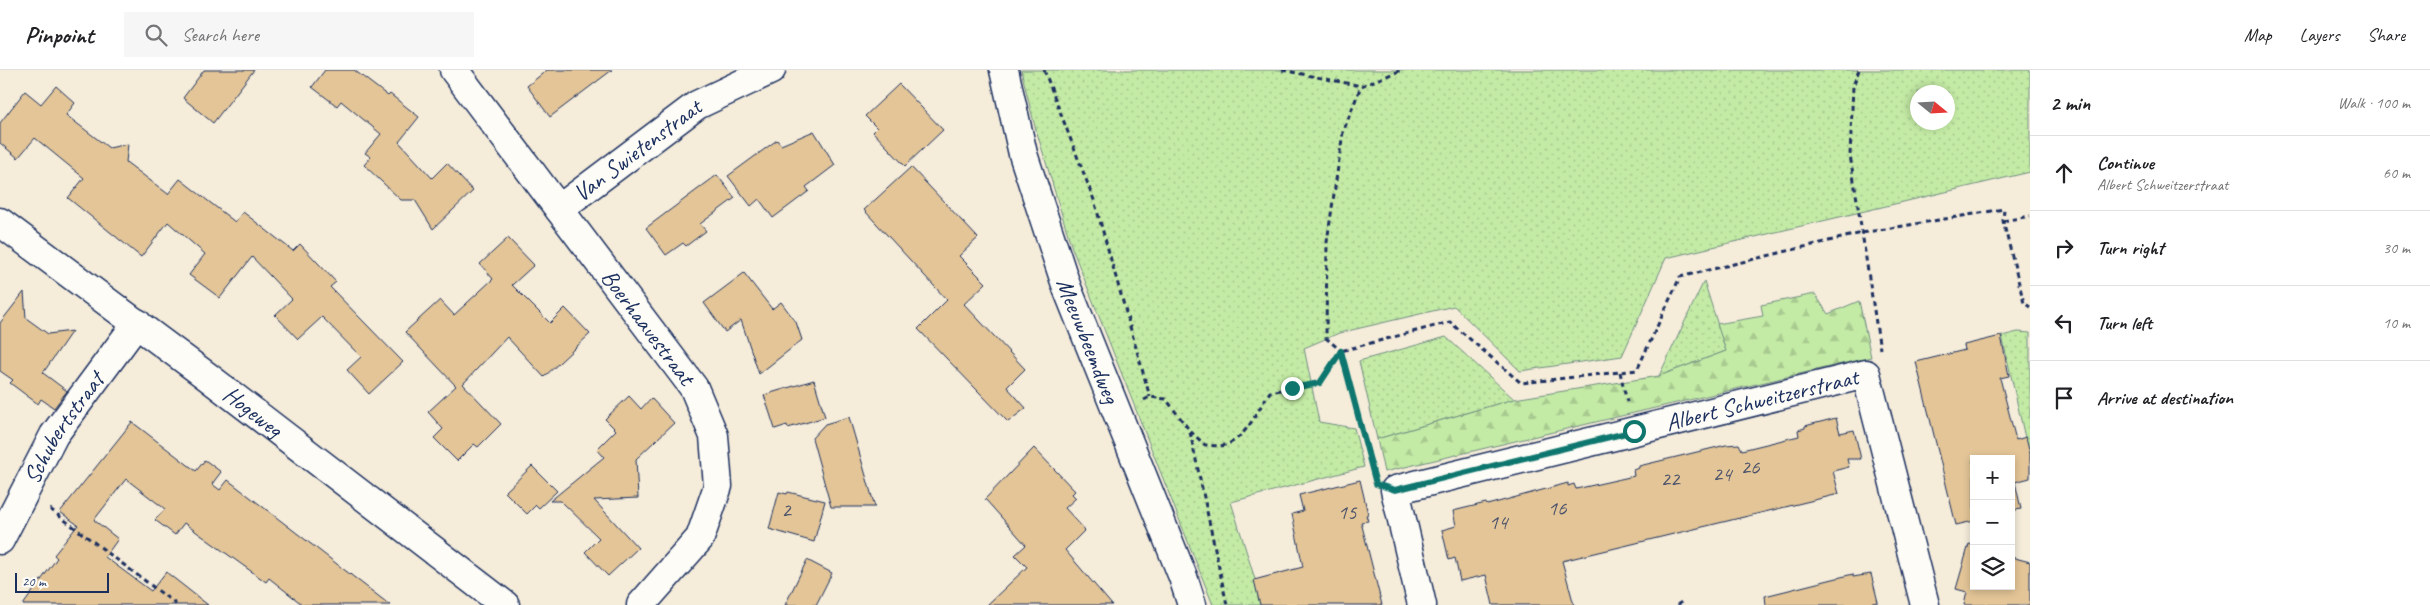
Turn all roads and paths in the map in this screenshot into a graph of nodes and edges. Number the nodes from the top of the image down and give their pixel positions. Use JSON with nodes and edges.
{"nodes":[{"id":1,"x":454,"y":70,"type":"edge"},
{"id":2,"x":771,"y":70,"type":"edge"},
{"id":3,"x":1004,"y":70,"type":"edge"},
{"id":4,"x":1044,"y":70,"type":"edge"},
{"id":5,"x":1282,"y":70,"type":"edge"},
{"id":6,"x":1402,"y":70,"type":"edge"},
{"id":7,"x":1859,"y":70,"type":"edge"},
{"id":8,"x":1361,"y":86,"type":"junction"},
{"id":9,"x":559,"y":209,"type":"junction"},
{"id":10,"x":2030,"y":216,"type":"edge"},
{"id":11,"x":2003,"y":221,"type":"junction"},
{"id":12,"x":0,"y":222,"type":"edge"},
{"id":13,"x":1862,"y":233,"type":"junction"},
{"id":14,"x":2030,"y":307,"type":"edge"},
{"id":15,"x":137,"y":324,"type":"junction"},
{"id":16,"x":1341,"y":351,"type":"junction"},
{"id":17,"x":1866,"y":374,"type":"junction"},
{"id":18,"x":1150,"y":397,"type":"junction"},
{"id":19,"x":1117,"y":416,"type":"junction"},
{"id":20,"x":1190,"y":431,"type":"junction"},
{"id":21,"x":26,"y":490,"type":"junction"},
{"id":22,"x":1395,"y":490,"type":"junction"},
{"id":23,"x":0,"y":540,"type":"edge"},
{"id":24,"x":1683,"y":602,"type":"dead end"},
{"id":25,"x":177,"y":605,"type":"edge"},
{"id":26,"x":505,"y":605,"type":"edge"},
{"id":27,"x":641,"y":605,"type":"edge"},
{"id":28,"x":1192,"y":605,"type":"edge"},
{"id":29,"x":1227,"y":605,"type":"edge"},
{"id":30,"x":1422,"y":605,"type":"edge"},
{"id":31,"x":1677,"y":605,"type":"edge"},
{"id":32,"x":1925,"y":605,"type":"edge"}],
"edges":[{"from":1,"to":9,"type":"street","name":"Boerhaavestraat"},
{"from":2,"to":9,"type":"street","name":"Van Swietenstraat"},
{"from":3,"to":19,"type":"street","name":"Meeuwbeemdweg"},
{"from":4,"to":18,"type":"path"},
{"from":5,"to":8,"type":"path"},
{"from":6,"to":8,"type":"path"},
{"from":7,"to":13,"type":"path"},
{"from":8,"to":16,"type":"path"},
{"from":9,"to":27,"type":"street","name":"Boerhaavestraat"},
{"from":10,"to":11,"type":"path"},
{"from":11,"to":13,"type":"path"},
{"from":11,"to":14,"type":"path"},
{"from":12,"to":15,"type":"street","name":"Hogeweg"},
{"from":13,"to":16,"type":"path"},
{"from":13,"to":17,"type":"path"},
{"from":15,"to":21,"type":"street","name":"Schubertstraat"},
{"from":15,"to":26,"type":"street","name":"Hogeweg"},
{"from":16,"to":20,"type":"path"},
{"from":16,"to":22,"type":"path"},
{"from":17,"to":22,"type":"street","name":"Albert Schweitzerstraat"},
{"from":17,"to":32,"type":"street","name":"Albert Schweitzerstraat"},
{"from":18,"to":19,"type":"path"},
{"from":18,"to":20,"type":"path"},
{"from":19,"to":28,"type":"street","name":"Meeuwbeemdweg"},
{"from":20,"to":29,"type":"path"},
{"from":21,"to":23,"type":"street","name":"Schubertstraat"},
{"from":21,"to":25,"type":"path"},
{"from":22,"to":30,"type":"street"},
{"from":24,"to":31,"type":"path"}]}
